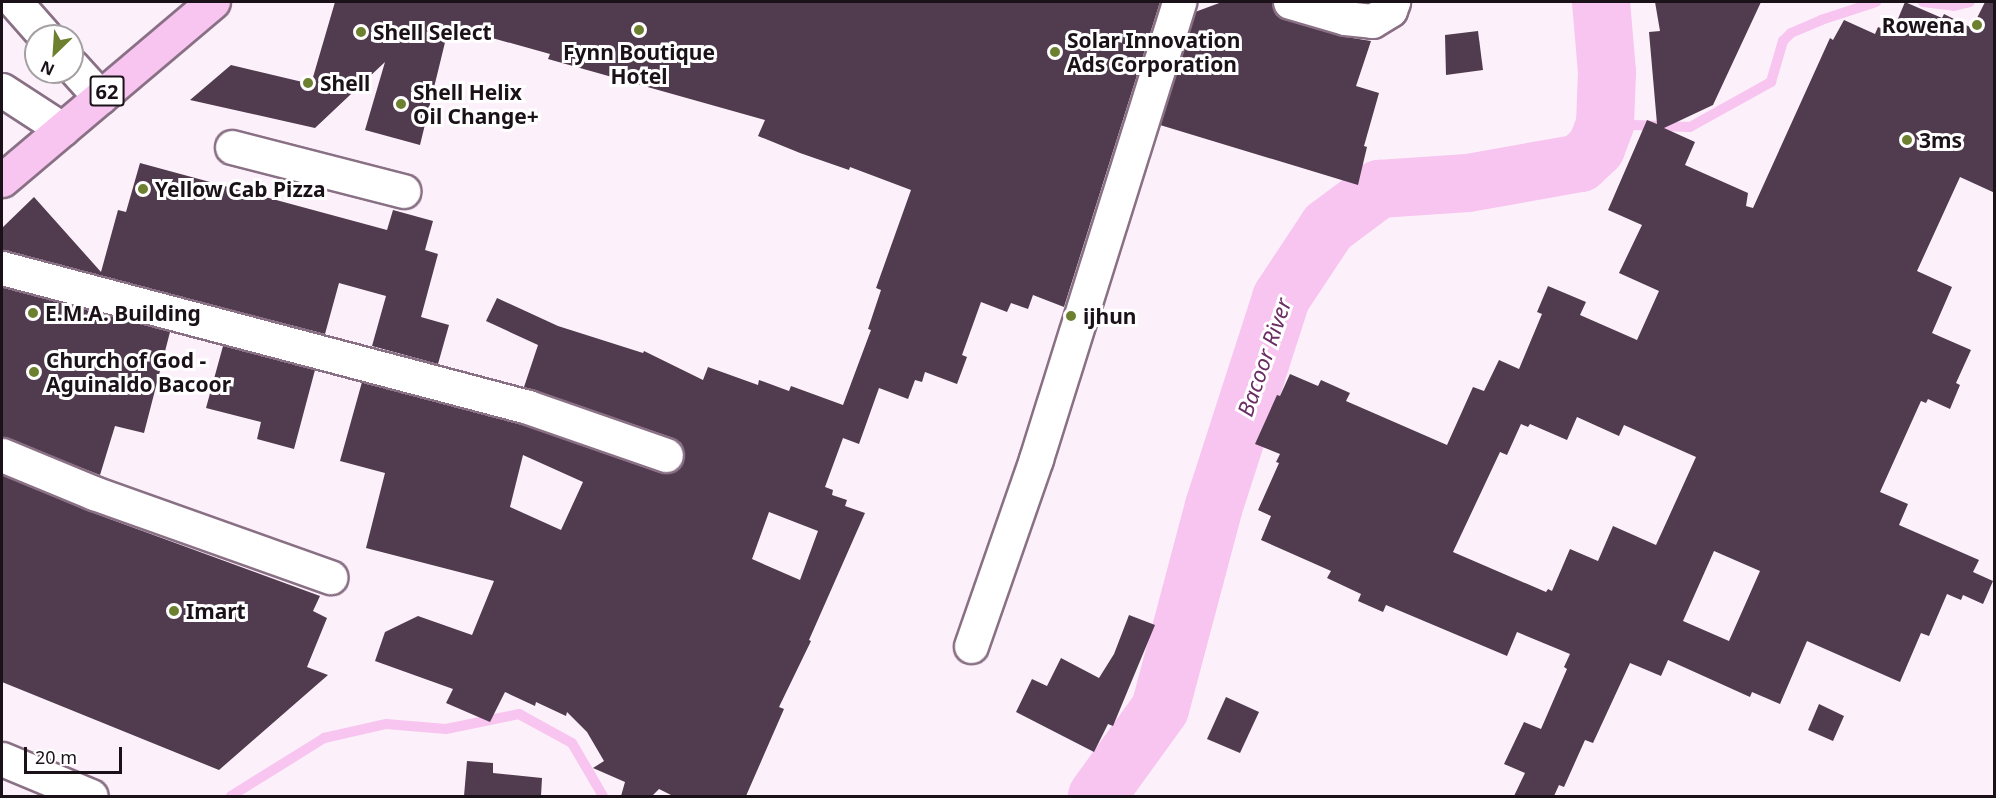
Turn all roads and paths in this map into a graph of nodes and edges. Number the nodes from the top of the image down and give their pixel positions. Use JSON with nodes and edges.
{"nodes":[{"id":1,"x":15,"y":2,"type":"edge"},
{"id":2,"x":213,"y":2,"type":"edge"},
{"id":3,"x":1179,"y":2,"type":"edge"},
{"id":4,"x":1290,"y":2,"type":"edge"},
{"id":5,"x":1393,"y":2,"type":"edge"},
{"id":6,"x":34,"y":24,"type":"edge"},
{"id":7,"x":84,"y":79,"type":"edge"},
{"id":8,"x":2,"y":90,"type":"edge"},
{"id":9,"x":100,"y":97,"type":"junction"},
{"id":10,"x":62,"y":129,"type":"junction"},
{"id":11,"x":232,"y":147,"type":"dead end"},
{"id":12,"x":2,"y":180,"type":"edge"},
{"id":13,"x":403,"y":191,"type":"dead end"},
{"id":14,"x":2,"y":268,"type":"edge"},
{"id":15,"x":2,"y":455,"type":"edge"},
{"id":16,"x":666,"y":455,"type":"dead end"},
{"id":17,"x":330,"y":577,"type":"dead end"},
{"id":18,"x":971,"y":646,"type":"dead end"},
{"id":19,"x":2,"y":759,"type":"edge"},
{"id":20,"x":91,"y":796,"type":"edge"}],
"edges":[{"from":1,"to":6,"type":"street"},
{"from":2,"to":9,"type":"highway","number":"62"},
{"from":3,"to":18,"type":"street"},
{"from":4,"to":5,"type":"street"},
{"from":7,"to":9,"type":"street"},
{"from":8,"to":10,"type":"street"},
{"from":9,"to":10,"type":"highway","number":"62"},
{"from":10,"to":12,"type":"highway","number":"62"},
{"from":11,"to":13,"type":"street"},
{"from":14,"to":16,"type":"street"},
{"from":15,"to":17,"type":"street"},
{"from":19,"to":20,"type":"street"}]}
